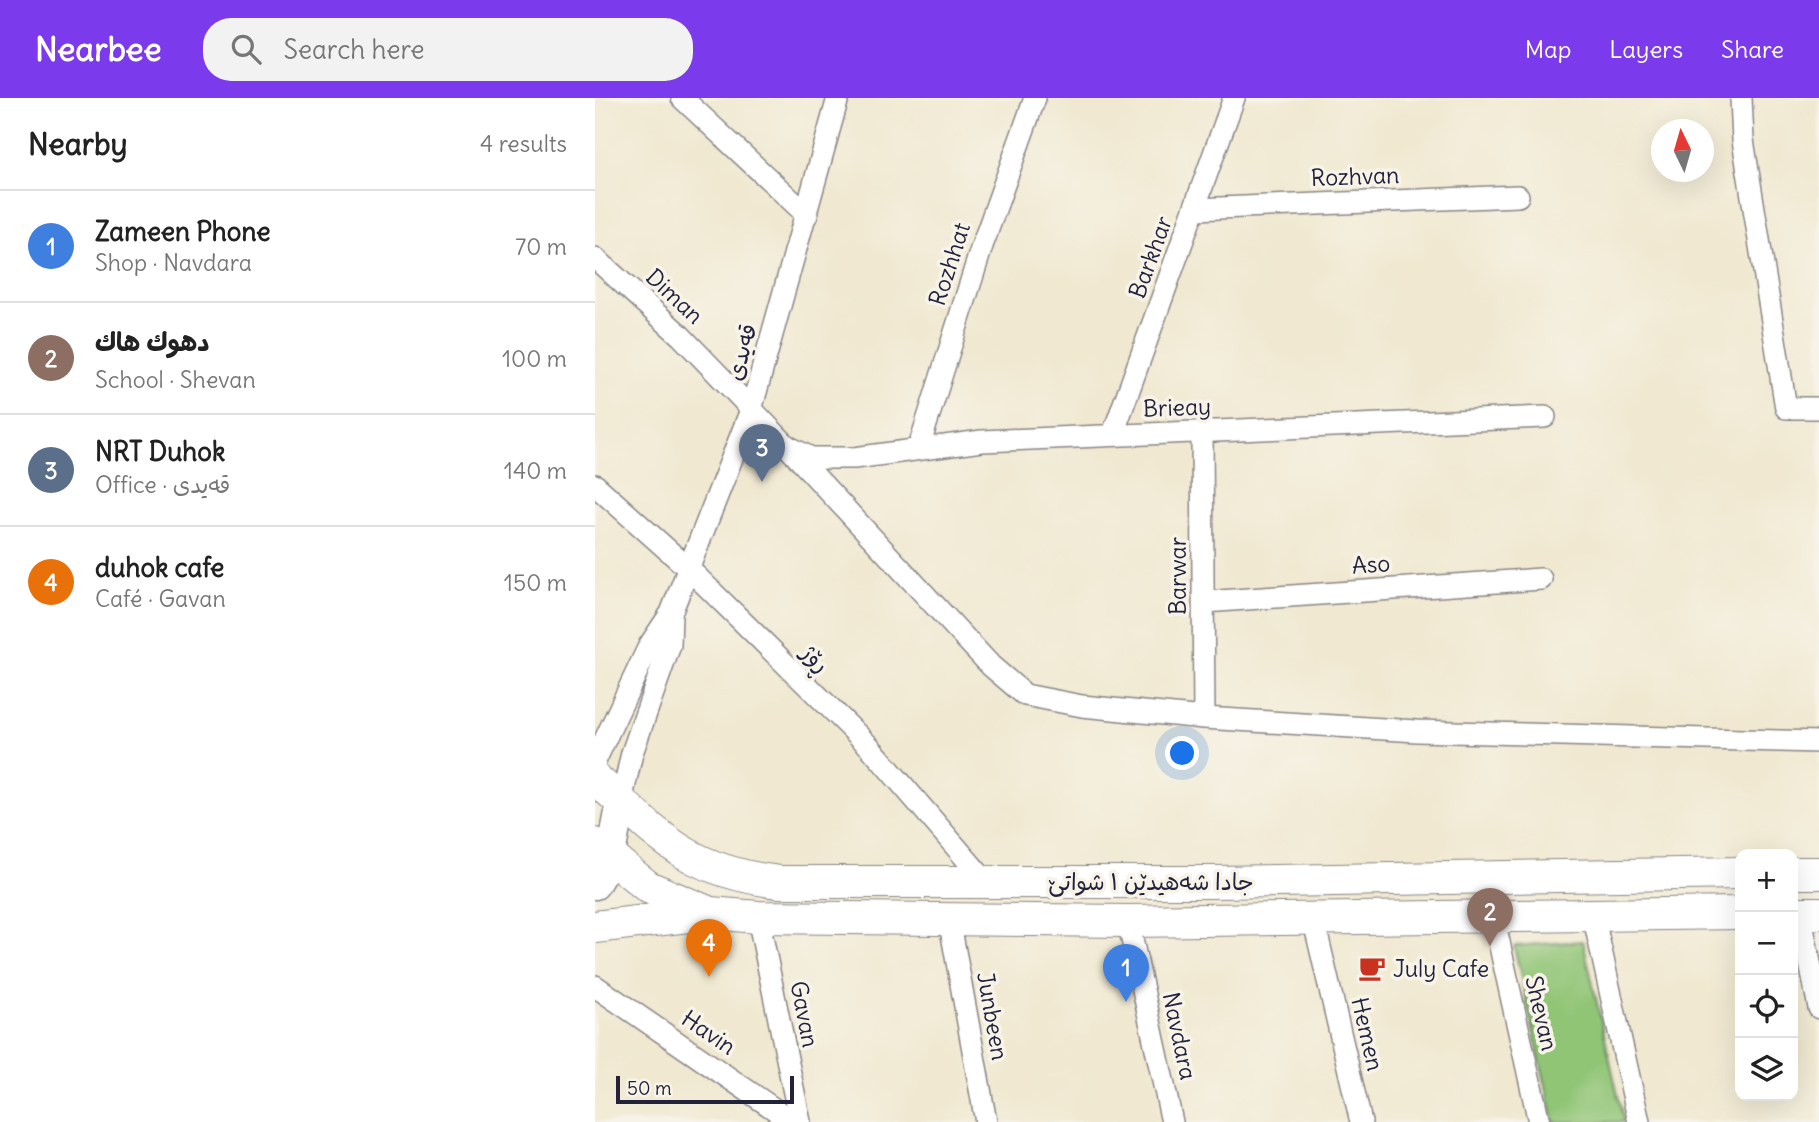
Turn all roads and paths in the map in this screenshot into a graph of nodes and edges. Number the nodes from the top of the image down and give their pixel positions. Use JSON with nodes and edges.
{"nodes":[{"id":1,"x":682,"y":98,"type":"edge"},
{"id":2,"x":838,"y":98,"type":"edge"},
{"id":3,"x":1035,"y":98,"type":"edge"},
{"id":4,"x":1234,"y":98,"type":"edge"},
{"id":5,"x":1741,"y":98,"type":"edge"},
{"id":6,"x":1518,"y":196,"type":"dead end"},
{"id":7,"x":1195,"y":209,"type":"junction"},
{"id":8,"x":807,"y":215,"type":"junction"},
{"id":9,"x":595,"y":258,"type":"edge"},
{"id":10,"x":1819,"y":408,"type":"edge"},
{"id":11,"x":751,"y":410,"type":"junction"},
{"id":12,"x":1545,"y":417,"type":"dead end"},
{"id":13,"x":1202,"y":433,"type":"junction"},
{"id":14,"x":1113,"y":434,"type":"junction"},
{"id":15,"x":787,"y":446,"type":"junction"},
{"id":16,"x":919,"y":447,"type":"junction"},
{"id":17,"x":811,"y":458,"type":"joint"},
{"id":18,"x":595,"y":485,"type":"edge"},
{"id":19,"x":689,"y":569,"type":"junction"},
{"id":20,"x":1541,"y":579,"type":"dead end"},
{"id":21,"x":1204,"y":602,"type":"junction"},
{"id":22,"x":671,"y":613,"type":"junction"},
{"id":23,"x":1204,"y":718,"type":"junction"},
{"id":24,"x":1819,"y":742,"type":"edge"},
{"id":25,"x":595,"y":761,"type":"edge"},
{"id":26,"x":595,"y":778,"type":"edge"},
{"id":27,"x":621,"y":802,"type":"junction"},
{"id":28,"x":600,"y":862,"type":"edge"},
{"id":29,"x":1735,"y":873,"type":"edge"},
{"id":30,"x":1798,"y":873,"type":"edge"},
{"id":31,"x":1819,"y":873,"type":"edge"},
{"id":32,"x":986,"y":882,"type":"junction"},
{"id":33,"x":710,"y":913,"type":"junction"},
{"id":34,"x":1735,"y":913,"type":"edge"},
{"id":35,"x":1804,"y":913,"type":"edge"},
{"id":36,"x":1593,"y":914,"type":"junction"},
{"id":37,"x":1493,"y":915,"type":"junction"},
{"id":38,"x":758,"y":917,"type":"junction"},
{"id":39,"x":1313,"y":917,"type":"junction"},
{"id":40,"x":949,"y":918,"type":"junction"},
{"id":41,"x":1128,"y":921,"type":"junction"},
{"id":42,"x":595,"y":927,"type":"edge"},
{"id":43,"x":595,"y":986,"type":"edge"},
{"id":44,"x":1819,"y":1009,"type":"edge"},
{"id":45,"x":793,"y":1122,"type":"edge"},
{"id":46,"x":800,"y":1122,"type":"edge"},
{"id":47,"x":986,"y":1122,"type":"edge"},
{"id":48,"x":1172,"y":1122,"type":"edge"},
{"id":49,"x":1361,"y":1122,"type":"edge"},
{"id":50,"x":1539,"y":1122,"type":"edge"},
{"id":51,"x":1639,"y":1122,"type":"edge"}],
"edges":[{"from":1,"to":8,"type":"street"},
{"from":2,"to":8,"type":"street","name":"قەیدی"},
{"from":3,"to":16,"type":"street","name":"Rozhhat"},
{"from":4,"to":7,"type":"street","name":"Barkhar"},
{"from":5,"to":10,"type":"street"},
{"from":6,"to":7,"type":"street","name":"Rozhvan"},
{"from":7,"to":14,"type":"street","name":"Barkhar"},
{"from":8,"to":11,"type":"street","name":"قەیدی"},
{"from":9,"to":11,"type":"street","name":"Diman"},
{"from":11,"to":15,"type":"street","name":"Diman"},
{"from":11,"to":19,"type":"street","name":"قەیدی"},
{"from":12,"to":13,"type":"street","name":"Brieay"},
{"from":13,"to":14,"type":"street","name":"Brieay"},
{"from":13,"to":21,"type":"street","name":"Barwar"},
{"from":14,"to":16,"type":"street","name":"Brieay"},
{"from":15,"to":17,"type":"street","name":"Diman"},
{"from":15,"to":23,"type":"street"},
{"from":16,"to":17,"type":"street","name":"Brieay"},
{"from":18,"to":19,"type":"street","name":"ڕۆژ"},
{"from":19,"to":22,"type":"street","name":"قەیدی"},
{"from":19,"to":32,"type":"street","name":"ڕۆژ"},
{"from":20,"to":21,"type":"street","name":"Aso"},
{"from":21,"to":23,"type":"street","name":"Barwar"},
{"from":22,"to":25,"type":"street","name":"قەیدی"},
{"from":22,"to":27,"type":"street","name":"قەیدی"},
{"from":23,"to":24,"type":"street"},
{"from":26,"to":27,"type":"main road","name":"جادا شەهیدێن ١ شواتێ"},
{"from":27,"to":28,"type":"main road"},
{"from":27,"to":32,"type":"main road","name":"جادا شەهیدێن ١ شواتێ"},
{"from":28,"to":33,"type":"main road","name":"جادا شەهیدێن ١ شواتێ"},
{"from":29,"to":32,"type":"main road","name":"جادا شەهیدێن ١ شواتێ"},
{"from":30,"to":31,"type":"main road"},
{"from":33,"to":38,"type":"main road","name":"جادا شەهیدێن ١ شواتێ"},
{"from":33,"to":42,"type":"main road"},
{"from":34,"to":36,"type":"main road","name":"جادا شەهیدێن ١ شواتێ"},
{"from":35,"to":44,"type":"street"},
{"from":36,"to":37,"type":"main road","name":"جادا شەهیدێن ١ شواتێ"},
{"from":36,"to":51,"type":"street"},
{"from":37,"to":39,"type":"main road","name":"جادا شەهیدێن ١ شواتێ"},
{"from":37,"to":50,"type":"street","name":"Shevan"},
{"from":38,"to":40,"type":"main road","name":"جادا شەهیدێن ١ شواتێ"},
{"from":38,"to":46,"type":"street","name":"Gavan"},
{"from":39,"to":41,"type":"main road","name":"جادا شەهیدێن ١ شواتێ"},
{"from":39,"to":49,"type":"street","name":"Hemen"},
{"from":40,"to":41,"type":"main road","name":"جادا شەهیدێن ١ شواتێ"},
{"from":40,"to":47,"type":"street","name":"Junbeen"},
{"from":41,"to":48,"type":"street","name":"Navdara"},
{"from":43,"to":45,"type":"street","name":"Havin"}]}
